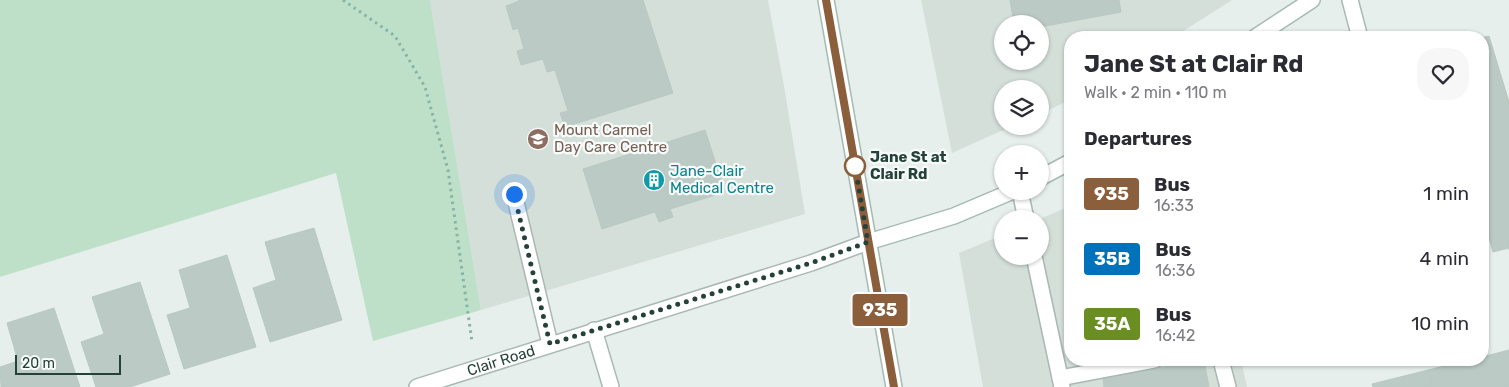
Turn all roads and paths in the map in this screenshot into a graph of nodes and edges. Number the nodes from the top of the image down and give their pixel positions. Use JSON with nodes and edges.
{"nodes":[{"id":1,"x":343,"y":0,"type":"edge"},
{"id":2,"x":826,"y":0,"type":"edge"},
{"id":3,"x":1312,"y":0,"type":"edge"},
{"id":4,"x":1350,"y":0,"type":"edge"},
{"id":5,"x":1265,"y":31,"type":"edge"},
{"id":6,"x":1358,"y":31,"type":"edge"},
{"id":7,"x":1064,"y":165,"type":"edge"},
{"id":8,"x":1049,"y":173,"type":"edge"},
{"id":9,"x":514,"y":194,"type":"dead end"},
{"id":10,"x":994,"y":199,"type":"edge"},
{"id":11,"x":868,"y":242,"type":"junction"},
{"id":12,"x":1036,"y":265,"type":"edge"},
{"id":13,"x":594,"y":330,"type":"junction"},
{"id":14,"x":550,"y":344,"type":"junction"},
{"id":15,"x":1129,"y":366,"type":"edge"},
{"id":16,"x":1223,"y":366,"type":"edge"},
{"id":17,"x":476,"y":368,"type":"junction"},
{"id":18,"x":1061,"y":382,"type":"edge"},
{"id":19,"x":417,"y":387,"type":"edge"},
{"id":20,"x":611,"y":387,"type":"edge"},
{"id":21,"x":894,"y":387,"type":"edge"},
{"id":22,"x":1228,"y":387,"type":"edge"}],
"edges":[{"from":1,"to":17,"type":"path"},
{"from":2,"to":11,"type":"street"},
{"from":3,"to":5,"type":"street"},
{"from":4,"to":6,"type":"street"},
{"from":7,"to":8,"type":"street"},
{"from":9,"to":14,"type":"street"},
{"from":10,"to":11,"type":"street","name":"Clair Road"},
{"from":11,"to":13,"type":"street","name":"Clair Road"},
{"from":11,"to":21,"type":"street"},
{"from":12,"to":18,"type":"street"},
{"from":13,"to":14,"type":"street","name":"Clair Road"},
{"from":13,"to":20,"type":"street"},
{"from":14,"to":17,"type":"street","name":"Clair Road"},
{"from":15,"to":18,"type":"street"},
{"from":16,"to":22,"type":"street"},
{"from":17,"to":19,"type":"street","name":"Clair Road"}]}
